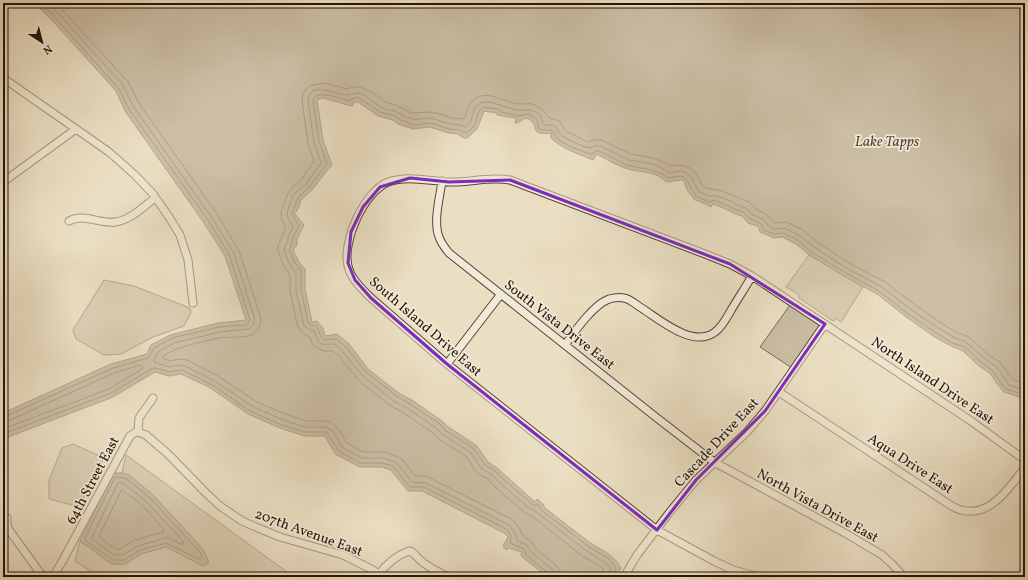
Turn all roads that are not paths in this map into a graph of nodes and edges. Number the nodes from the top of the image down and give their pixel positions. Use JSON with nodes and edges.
{"nodes":[{"id":1,"x":3,"y":78,"type":"edge"},
{"id":2,"x":76,"y":129,"type":"junction"},
{"id":3,"x":442,"y":181,"type":"junction"},
{"id":4,"x":3,"y":182,"type":"edge"},
{"id":5,"x":155,"y":198,"type":"junction"},
{"id":6,"x":69,"y":221,"type":"dead end"},
{"id":7,"x":752,"y":276,"type":"junction"},
{"id":8,"x":501,"y":294,"type":"junction"},
{"id":9,"x":193,"y":303,"type":"dead end"},
{"id":10,"x":825,"y":324,"type":"junction"},
{"id":11,"x":565,"y":345,"type":"junction"},
{"id":12,"x":447,"y":364,"type":"junction"},
{"id":13,"x":779,"y":392,"type":"junction"},
{"id":14,"x":153,"y":398,"type":"dead end"},
{"id":15,"x":138,"y":432,"type":"junction"},
{"id":16,"x":1025,"y":460,"type":"edge"},
{"id":17,"x":714,"y":462,"type":"junction"},
{"id":18,"x":1025,"y":468,"type":"edge"},
{"id":19,"x":7,"y":518,"type":"dead end"},
{"id":20,"x":657,"y":530,"type":"junction"},
{"id":21,"x":379,"y":576,"type":"edge"},
{"id":22,"x":43,"y":577,"type":"edge"},
{"id":23,"x":53,"y":577,"type":"edge"},
{"id":24,"x":449,"y":577,"type":"edge"},
{"id":25,"x":624,"y":577,"type":"edge"},
{"id":26,"x":759,"y":577,"type":"edge"},
{"id":27,"x":904,"y":577,"type":"edge"}],
"edges":[{"from":1,"to":2,"type":"street"},
{"from":2,"to":4,"type":"street"},
{"from":2,"to":5,"type":"street"},
{"from":3,"to":7,"type":"street","name":"South Island Drive East"},
{"from":3,"to":8,"type":"street","name":"South Vista Drive East"},
{"from":3,"to":12,"type":"street","name":"South Island Drive East"},
{"from":5,"to":6,"type":"street"},
{"from":5,"to":9,"type":"street"},
{"from":7,"to":10,"type":"street","name":"South Island Drive East"},
{"from":7,"to":11,"type":"street"},
{"from":8,"to":11,"type":"street","name":"South Vista Drive East"},
{"from":8,"to":12,"type":"street"},
{"from":10,"to":13,"type":"street","name":"Cascade Drive East"},
{"from":10,"to":16,"type":"street","name":"North Island Drive East"},
{"from":11,"to":17,"type":"street","name":"South Vista Drive East"},
{"from":12,"to":20,"type":"street","name":"South Island Drive East"},
{"from":13,"to":17,"type":"street","name":"Cascade Drive East"},
{"from":13,"to":18,"type":"street","name":"Aqua Drive East"},
{"from":14,"to":15,"type":"street","name":"64th Street East"},
{"from":15,"to":21,"type":"street","name":"207th Avenue East"},
{"from":15,"to":23,"type":"street","name":"64th Street East"},
{"from":17,"to":20,"type":"street","name":"Cascade Drive East"},
{"from":17,"to":27,"type":"street","name":"North Vista Drive East"},
{"from":19,"to":22,"type":"street"},
{"from":20,"to":25,"type":"street","name":"Cascade Drive East"},
{"from":20,"to":26,"type":"street"},
{"from":21,"to":24,"type":"street"}]}
